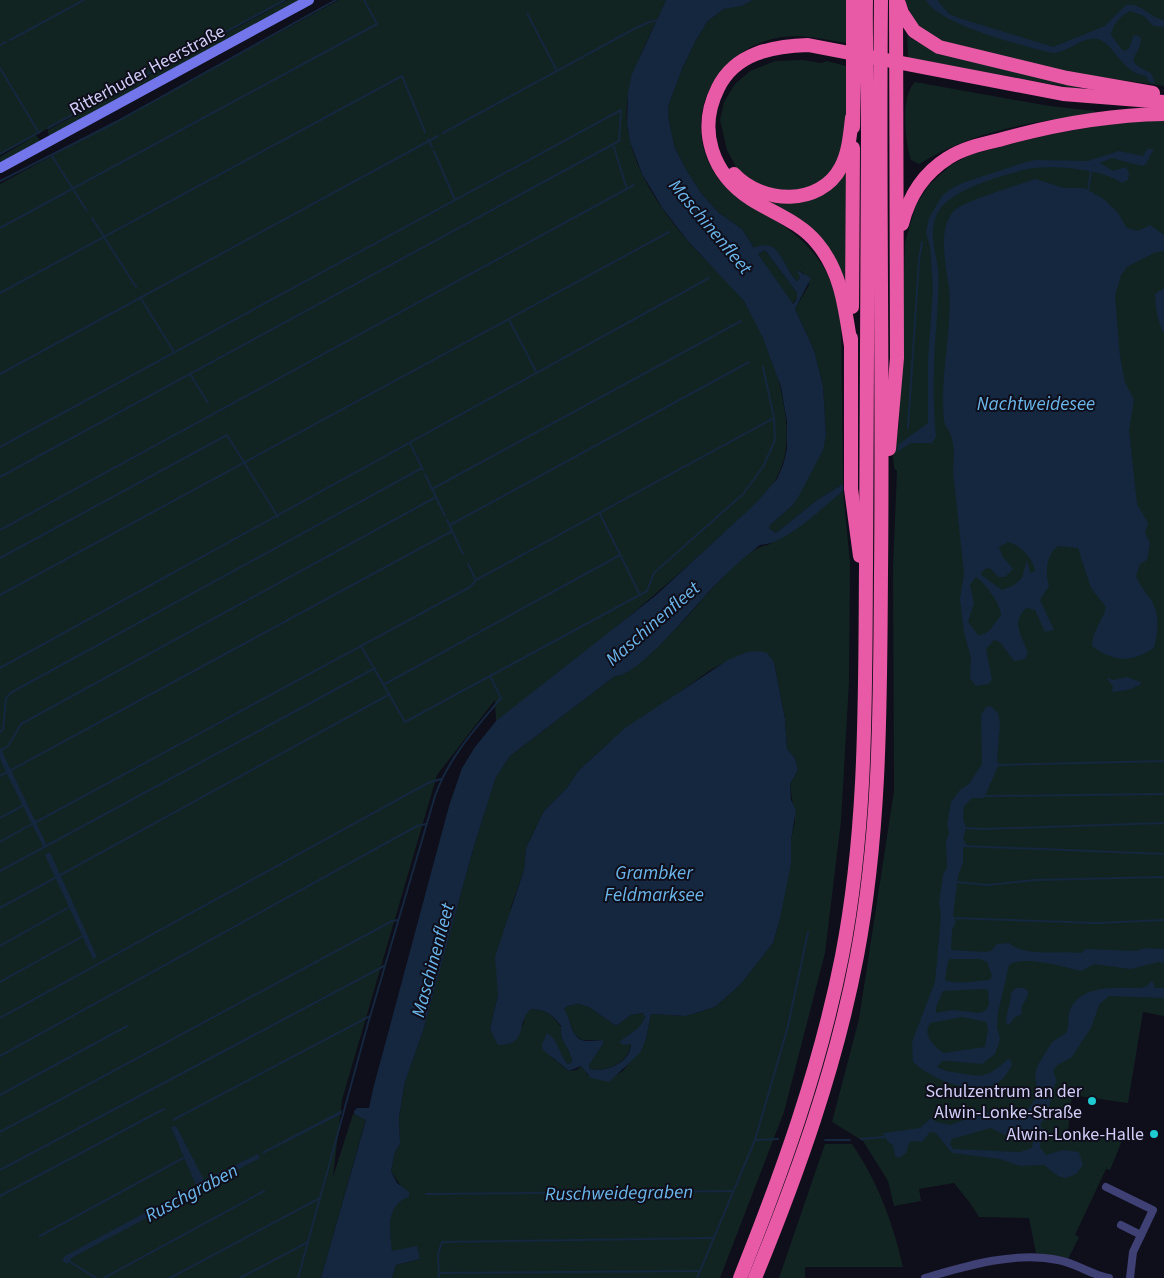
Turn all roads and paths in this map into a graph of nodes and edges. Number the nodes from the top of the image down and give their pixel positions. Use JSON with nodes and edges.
{"nodes":[{"id":1,"x":309,"y":0,"type":"edge"},
{"id":2,"x":853,"y":0,"type":"edge"},
{"id":3,"x":866,"y":0,"type":"edge"},
{"id":4,"x":881,"y":0,"type":"edge"},
{"id":5,"x":897,"y":0,"type":"edge"},
{"id":6,"x":840,"y":54,"type":"junction"},
{"id":7,"x":906,"y":68,"type":"junction"},
{"id":8,"x":1164,"y":94,"type":"edge"},
{"id":9,"x":1164,"y":102,"type":"edge"},
{"id":10,"x":1164,"y":109,"type":"edge"},
{"id":11,"x":1164,"y":114,"type":"edge"},
{"id":12,"x":852,"y":118,"type":"junction"},
{"id":13,"x":0,"y":168,"type":"edge"},
{"id":14,"x":897,"y":242,"type":"junction"},
{"id":15,"x":852,"y":346,"type":"junction"},
{"id":16,"x":882,"y":512,"type":"junction"},
{"id":17,"x":866,"y":568,"type":"junction"},
{"id":18,"x":1106,"y":1187,"type":"dead end"},
{"id":19,"x":1121,"y":1225,"type":"dead end"},
{"id":20,"x":1142,"y":1235,"type":"junction"},
{"id":21,"x":740,"y":1278,"type":"edge"},
{"id":22,"x":755,"y":1278,"type":"edge"},
{"id":23,"x":925,"y":1278,"type":"edge"},
{"id":24,"x":1109,"y":1278,"type":"edge"},
{"id":25,"x":1130,"y":1278,"type":"edge"}],
"edges":[{"from":1,"to":13,"type":"main road","name":"Ritterhuder Heerstraße"},
{"from":2,"to":12,"type":"highway"},
{"from":3,"to":17,"type":"highway"},
{"from":4,"to":16,"type":"highway"},
{"from":5,"to":8,"type":"highway"},
{"from":5,"to":14,"type":"highway"},
{"from":6,"to":7,"type":"highway"},
{"from":6,"to":12,"type":"highway"},
{"from":6,"to":15,"type":"highway"},
{"from":7,"to":9,"type":"highway"},
{"from":7,"to":10,"type":"highway"},
{"from":11,"to":14,"type":"highway"},
{"from":12,"to":15,"type":"highway"},
{"from":14,"to":16,"type":"highway"},
{"from":15,"to":17,"type":"highway"},
{"from":16,"to":22,"type":"highway"},
{"from":17,"to":21,"type":"highway"},
{"from":18,"to":20,"type":"street"},
{"from":19,"to":20,"type":"street"},
{"from":20,"to":25,"type":"street"},
{"from":23,"to":24,"type":"street"}]}
